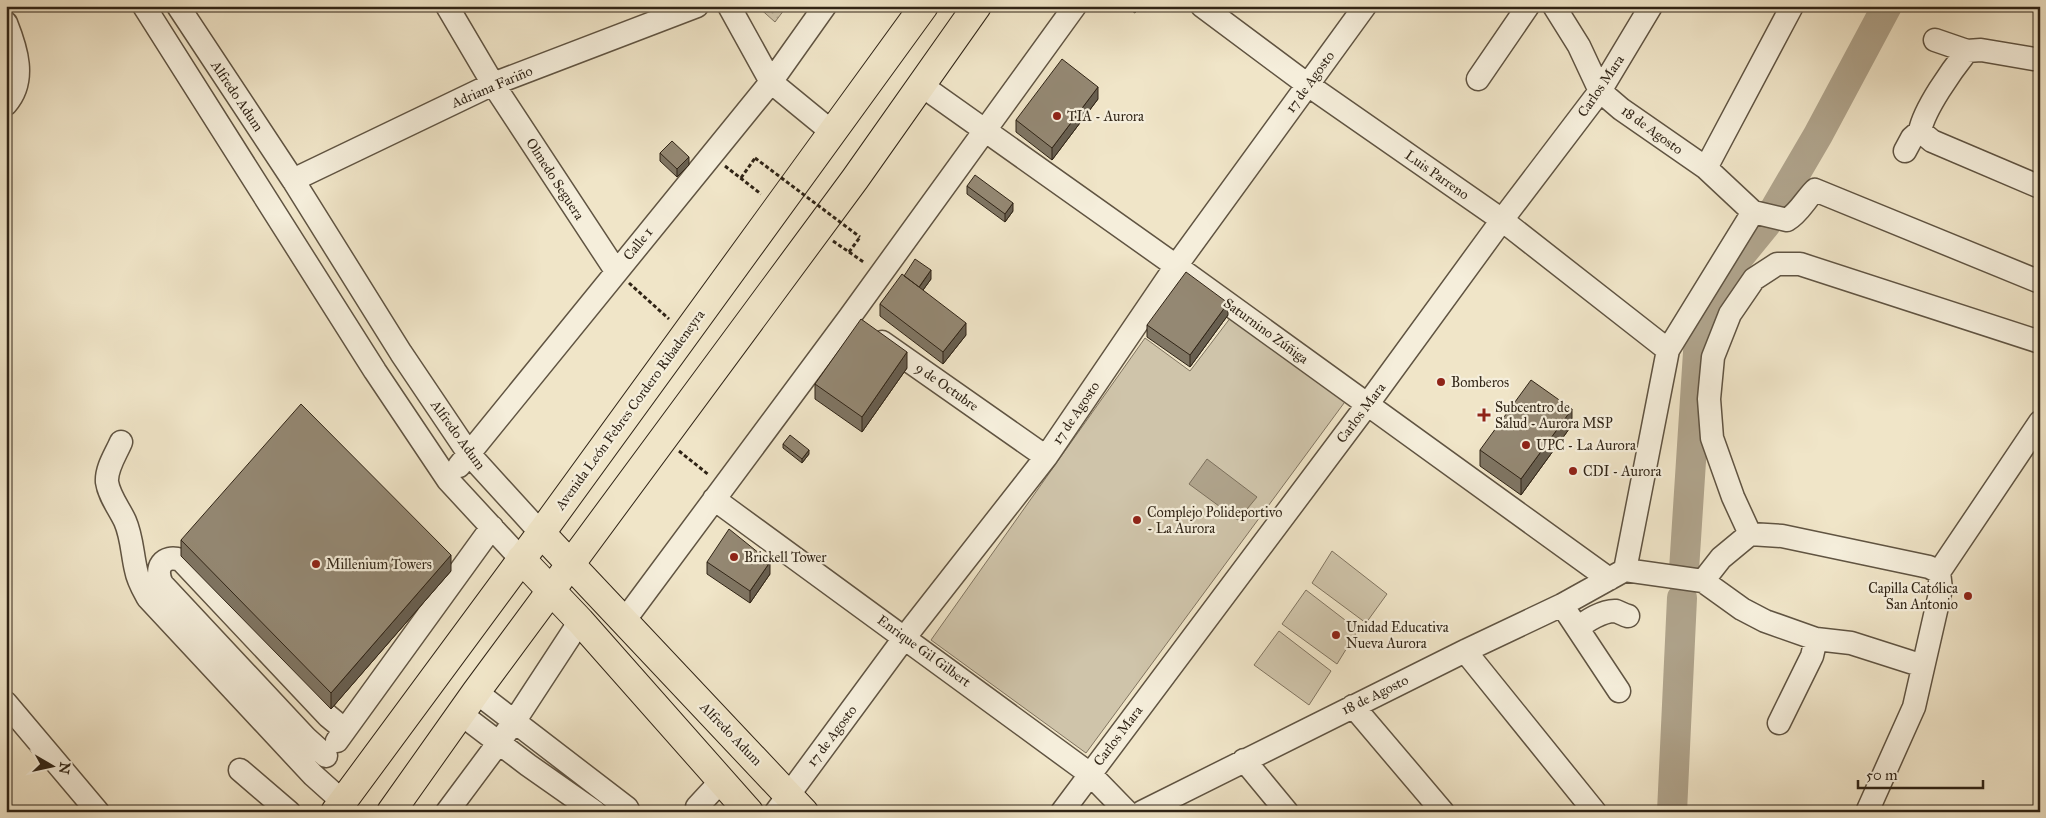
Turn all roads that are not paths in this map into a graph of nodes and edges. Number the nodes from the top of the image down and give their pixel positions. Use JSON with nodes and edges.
{"nodes":[{"id":1,"x":144,"y":6,"type":"edge"},
{"id":2,"x":178,"y":6,"type":"edge"},
{"id":3,"x":447,"y":6,"type":"edge"},
{"id":4,"x":697,"y":6,"type":"edge"},
{"id":5,"x":729,"y":6,"type":"edge"},
{"id":6,"x":825,"y":6,"type":"edge"},
{"id":7,"x":924,"y":6,"type":"edge"},
{"id":8,"x":977,"y":6,"type":"edge"},
{"id":9,"x":1075,"y":6,"type":"edge"},
{"id":10,"x":1202,"y":6,"type":"edge"},
{"id":11,"x":1365,"y":6,"type":"edge"},
{"id":12,"x":1528,"y":6,"type":"edge"},
{"id":13,"x":1554,"y":6,"type":"edge"},
{"id":14,"x":1651,"y":6,"type":"edge"},
{"id":15,"x":1792,"y":6,"type":"edge"},
{"id":16,"x":6,"y":23,"type":"edge"},
{"id":17,"x":1935,"y":40,"type":"dead end"},
{"id":18,"x":1967,"y":52,"type":"junction"},
{"id":19,"x":2039,"y":60,"type":"edge"},
{"id":20,"x":1478,"y":79,"type":"dead end"},
{"id":21,"x":770,"y":82,"type":"junction"},
{"id":22,"x":493,"y":84,"type":"junction"},
{"id":23,"x":866,"y":85,"type":"junction"},
{"id":24,"x":920,"y":85,"type":"junction"},
{"id":25,"x":1308,"y":85,"type":"junction"},
{"id":26,"x":1600,"y":91,"type":"junction"},
{"id":27,"x":6,"y":104,"type":"edge"},
{"id":28,"x":899,"y":116,"type":"junction"},
{"id":29,"x":985,"y":130,"type":"junction"},
{"id":30,"x":1920,"y":132,"type":"junction"},
{"id":31,"x":825,"y":142,"type":"junction"},
{"id":32,"x":1905,"y":151,"type":"dead end"},
{"id":33,"x":1706,"y":168,"type":"junction"},
{"id":34,"x":855,"y":179,"type":"junction"},
{"id":35,"x":293,"y":180,"type":"junction"},
{"id":36,"x":2040,"y":187,"type":"edge"},
{"id":37,"x":1753,"y":212,"type":"junction"},
{"id":38,"x":1502,"y":220,"type":"junction"},
{"id":39,"x":1176,"y":266,"type":"junction"},
{"id":40,"x":616,"y":271,"type":"junction"},
{"id":41,"x":2040,"y":282,"type":"edge"},
{"id":42,"x":848,"y":318,"type":"junction"},
{"id":43,"x":2040,"y":342,"type":"edge"},
{"id":44,"x":1668,"y":350,"type":"junction"},
{"id":45,"x":401,"y":353,"type":"junction"},
{"id":46,"x":375,"y":371,"type":"junction"},
{"id":47,"x":1368,"y":405,"type":"junction"},
{"id":48,"x":2040,"y":422,"type":"edge"},
{"id":49,"x":122,"y":442,"type":"dead end"},
{"id":50,"x":468,"y":454,"type":"junction"},
{"id":51,"x":1046,"y":457,"type":"junction"},
{"id":52,"x":448,"y":480,"type":"junction"},
{"id":53,"x":719,"y":493,"type":"junction"},
{"id":54,"x":492,"y":527,"type":"junction"},
{"id":55,"x":541,"y":533,"type":"junction"},
{"id":56,"x":1750,"y":534,"type":"junction"},
{"id":57,"x":521,"y":559,"type":"junction"},
{"id":58,"x":570,"y":564,"type":"junction"},
{"id":59,"x":1939,"y":572,"type":"junction"},
{"id":60,"x":1617,"y":575,"type":"junction"},
{"id":61,"x":1703,"y":581,"type":"junction"},
{"id":62,"x":551,"y":590,"type":"junction"},
{"id":63,"x":1562,"y":605,"type":"junction"},
{"id":64,"x":1628,"y":616,"type":"dead end"},
{"id":65,"x":580,"y":621,"type":"junction"},
{"id":66,"x":624,"y":621,"type":"junction"},
{"id":67,"x":1578,"y":629,"type":"junction"},
{"id":68,"x":906,"y":637,"type":"junction"},
{"id":69,"x":1816,"y":639,"type":"junction"},
{"id":70,"x":1465,"y":651,"type":"junction"},
{"id":71,"x":1923,"y":666,"type":"junction"},
{"id":72,"x":1620,"y":691,"type":"dead end"},
{"id":73,"x":476,"y":692,"type":"junction"},
{"id":74,"x":6,"y":703,"type":"edge"},
{"id":75,"x":1353,"y":706,"type":"junction"},
{"id":76,"x":460,"y":714,"type":"junction"},
{"id":77,"x":514,"y":722,"type":"junction"},
{"id":78,"x":1780,"y":723,"type":"dead end"},
{"id":79,"x":345,"y":730,"type":"junction"},
{"id":80,"x":498,"y":743,"type":"junction"},
{"id":81,"x":326,"y":756,"type":"junction"},
{"id":82,"x":1244,"y":760,"type":"junction"},
{"id":83,"x":240,"y":770,"type":"dead end"},
{"id":84,"x":1090,"y":774,"type":"junction"},
{"id":85,"x":313,"y":775,"type":"junction"},
{"id":86,"x":722,"y":780,"type":"junction"},
{"id":87,"x":338,"y":806,"type":"edge"},
{"id":88,"x":790,"y":806,"type":"edge"},
{"id":89,"x":697,"y":811,"type":"edge"},
{"id":90,"x":98,"y":812,"type":"edge"},
{"id":91,"x":289,"y":812,"type":"edge"},
{"id":92,"x":391,"y":812,"type":"edge"},
{"id":93,"x":447,"y":812,"type":"edge"},
{"id":94,"x":595,"y":812,"type":"edge"},
{"id":95,"x":629,"y":812,"type":"edge"},
{"id":96,"x":750,"y":812,"type":"edge"},
{"id":97,"x":1062,"y":812,"type":"edge"},
{"id":98,"x":1127,"y":812,"type":"edge"},
{"id":99,"x":1142,"y":812,"type":"edge"},
{"id":100,"x":1287,"y":812,"type":"edge"},
{"id":101,"x":1443,"y":812,"type":"edge"},
{"id":102,"x":1595,"y":812,"type":"edge"},
{"id":103,"x":1867,"y":812,"type":"edge"}],
"edges":[{"from":1,"to":46,"type":"street"},
{"from":2,"to":35,"type":"street","name":"Alfredo Adum"},
{"from":3,"to":22,"type":"street","name":"Olmedo Seguera"},
{"from":4,"to":22,"type":"street","name":"Adriana Fariño"},
{"from":5,"to":21,"type":"street"},
{"from":6,"to":21,"type":"street","name":"Calle 1"},
{"from":7,"to":23,"type":"main road","name":"Avenida León Febres Cordero Ribadeneyra"},
{"from":8,"to":24,"type":"main road"},
{"from":9,"to":29,"type":"street"},
{"from":10,"to":25,"type":"street","name":"Luis Parreno"},
{"from":11,"to":25,"type":"street","name":"17 de Agosto"},
{"from":12,"to":20,"type":"street"},
{"from":13,"to":26,"type":"street","name":"18 de Agosto"},
{"from":14,"to":26,"type":"street","name":"Carlos Mara"},
{"from":15,"to":33,"type":"street"},
{"from":16,"to":27,"type":"street"},
{"from":17,"to":18,"type":"street"},
{"from":18,"to":19,"type":"street"},
{"from":18,"to":30,"type":"street"},
{"from":21,"to":31,"type":"street"},
{"from":21,"to":40,"type":"street","name":"Calle 1"},
{"from":22,"to":35,"type":"street","name":"Adriana Fariño"},
{"from":22,"to":40,"type":"street","name":"Olmedo Seguera"},
{"from":23,"to":28,"type":"main road"},
{"from":23,"to":31,"type":"main road","name":"Avenida León Febres Cordero Ribadeneyra"},
{"from":24,"to":28,"type":"main road"},
{"from":24,"to":29,"type":"street","name":"Saturnino Zúñiga"},
{"from":25,"to":38,"type":"street","name":"Luis Parreno"},
{"from":25,"to":39,"type":"street","name":"17 de Agosto"},
{"from":26,"to":33,"type":"street","name":"18 de Agosto"},
{"from":26,"to":38,"type":"street","name":"Carlos Mara"},
{"from":28,"to":34,"type":"main road"},
{"from":29,"to":39,"type":"street","name":"Saturnino Zúñiga"},
{"from":29,"to":42,"type":"street"},
{"from":30,"to":32,"type":"street"},
{"from":30,"to":36,"type":"street"},
{"from":31,"to":34,"type":"main road"},
{"from":31,"to":55,"type":"main road","name":"Avenida León Febres Cordero Ribadeneyra"},
{"from":33,"to":37,"type":"street","name":"18 de Agosto"},
{"from":34,"to":58,"type":"main road"},
{"from":35,"to":45,"type":"street","name":"Alfredo Adum"},
{"from":37,"to":41,"type":"street"},
{"from":37,"to":44,"type":"street"},
{"from":38,"to":44,"type":"street","name":"Luis Parreno"},
{"from":38,"to":47,"type":"street","name":"Carlos Mara"},
{"from":39,"to":47,"type":"street","name":"Saturnino Zúñiga"},
{"from":39,"to":51,"type":"street","name":"17 de Agosto"},
{"from":40,"to":50,"type":"street","name":"Calle 1"},
{"from":42,"to":51,"type":"street","name":"9 de Octubre"},
{"from":42,"to":53,"type":"street"},
{"from":43,"to":56,"type":"street"},
{"from":44,"to":60,"type":"street"},
{"from":45,"to":46,"type":"street"},
{"from":45,"to":50,"type":"street","name":"Alfredo Adum"},
{"from":46,"to":52,"type":"street"},
{"from":47,"to":60,"type":"street","name":"Saturnino Zúñiga"},
{"from":47,"to":84,"type":"street","name":"Carlos Mara"},
{"from":48,"to":59,"type":"street"},
{"from":49,"to":85,"type":"street"},
{"from":50,"to":52,"type":"street","name":"Calle 1"},
{"from":50,"to":55,"type":"street","name":"Alfredo Adum"},
{"from":51,"to":68,"type":"street","name":"17 de Agosto"},
{"from":52,"to":54,"type":"street"},
{"from":53,"to":66,"type":"street"},
{"from":53,"to":68,"type":"street","name":"Enrique Gil Gilbert"},
{"from":54,"to":57,"type":"street"},
{"from":54,"to":79,"type":"street"},
{"from":55,"to":57,"type":"main road","name":"Avenida León Febres Cordero Ribadeneyra"},
{"from":55,"to":58,"type":"main road","name":"Alfredo Adum"},
{"from":56,"to":59,"type":"street"},
{"from":56,"to":61,"type":"street"},
{"from":57,"to":62,"type":"main road"},
{"from":57,"to":87,"type":"main road","name":"Avenida León Febres Cordero Ribadeneyra"},
{"from":58,"to":62,"type":"main road"},
{"from":58,"to":66,"type":"main road","name":"Alfredo Adum"},
{"from":59,"to":71,"type":"street"},
{"from":60,"to":61,"type":"street"},
{"from":60,"to":63,"type":"street","name":"18 de Agosto"},
{"from":61,"to":69,"type":"street"},
{"from":62,"to":65,"type":"main road"},
{"from":62,"to":73,"type":"main road"},
{"from":63,"to":67,"type":"street"},
{"from":63,"to":70,"type":"street","name":"18 de Agosto"},
{"from":64,"to":67,"type":"street"},
{"from":65,"to":77,"type":"street"},
{"from":65,"to":86,"type":"main road"},
{"from":66,"to":88,"type":"main road","name":"Alfredo Adum"},
{"from":67,"to":72,"type":"street"},
{"from":68,"to":84,"type":"street","name":"Enrique Gil Gilbert"},
{"from":68,"to":88,"type":"street","name":"17 de Agosto"},
{"from":69,"to":71,"type":"street"},
{"from":69,"to":78,"type":"street"},
{"from":70,"to":75,"type":"street","name":"18 de Agosto"},
{"from":70,"to":102,"type":"street"},
{"from":71,"to":103,"type":"street"},
{"from":73,"to":76,"type":"main road"},
{"from":73,"to":77,"type":"street"},
{"from":74,"to":90,"type":"street"},
{"from":75,"to":82,"type":"street","name":"18 de Agosto"},
{"from":75,"to":101,"type":"street"},
{"from":76,"to":80,"type":"street"},
{"from":76,"to":92,"type":"main road"},
{"from":77,"to":80,"type":"street"},
{"from":77,"to":95,"type":"street"},
{"from":79,"to":81,"type":"street"},
{"from":79,"to":81,"type":"street"},
{"from":80,"to":93,"type":"street"},
{"from":80,"to":94,"type":"street"},
{"from":81,"to":85,"type":"street"},
{"from":82,"to":99,"type":"street","name":"18 de Agosto"},
{"from":82,"to":100,"type":"street"},
{"from":83,"to":91,"type":"street"},
{"from":84,"to":97,"type":"street","name":"Carlos Mara"},
{"from":84,"to":98,"type":"street","name":"Enrique Gil Gilbert"},
{"from":85,"to":87,"type":"street"},
{"from":86,"to":89,"type":"street"},
{"from":86,"to":96,"type":"main road"}]}
